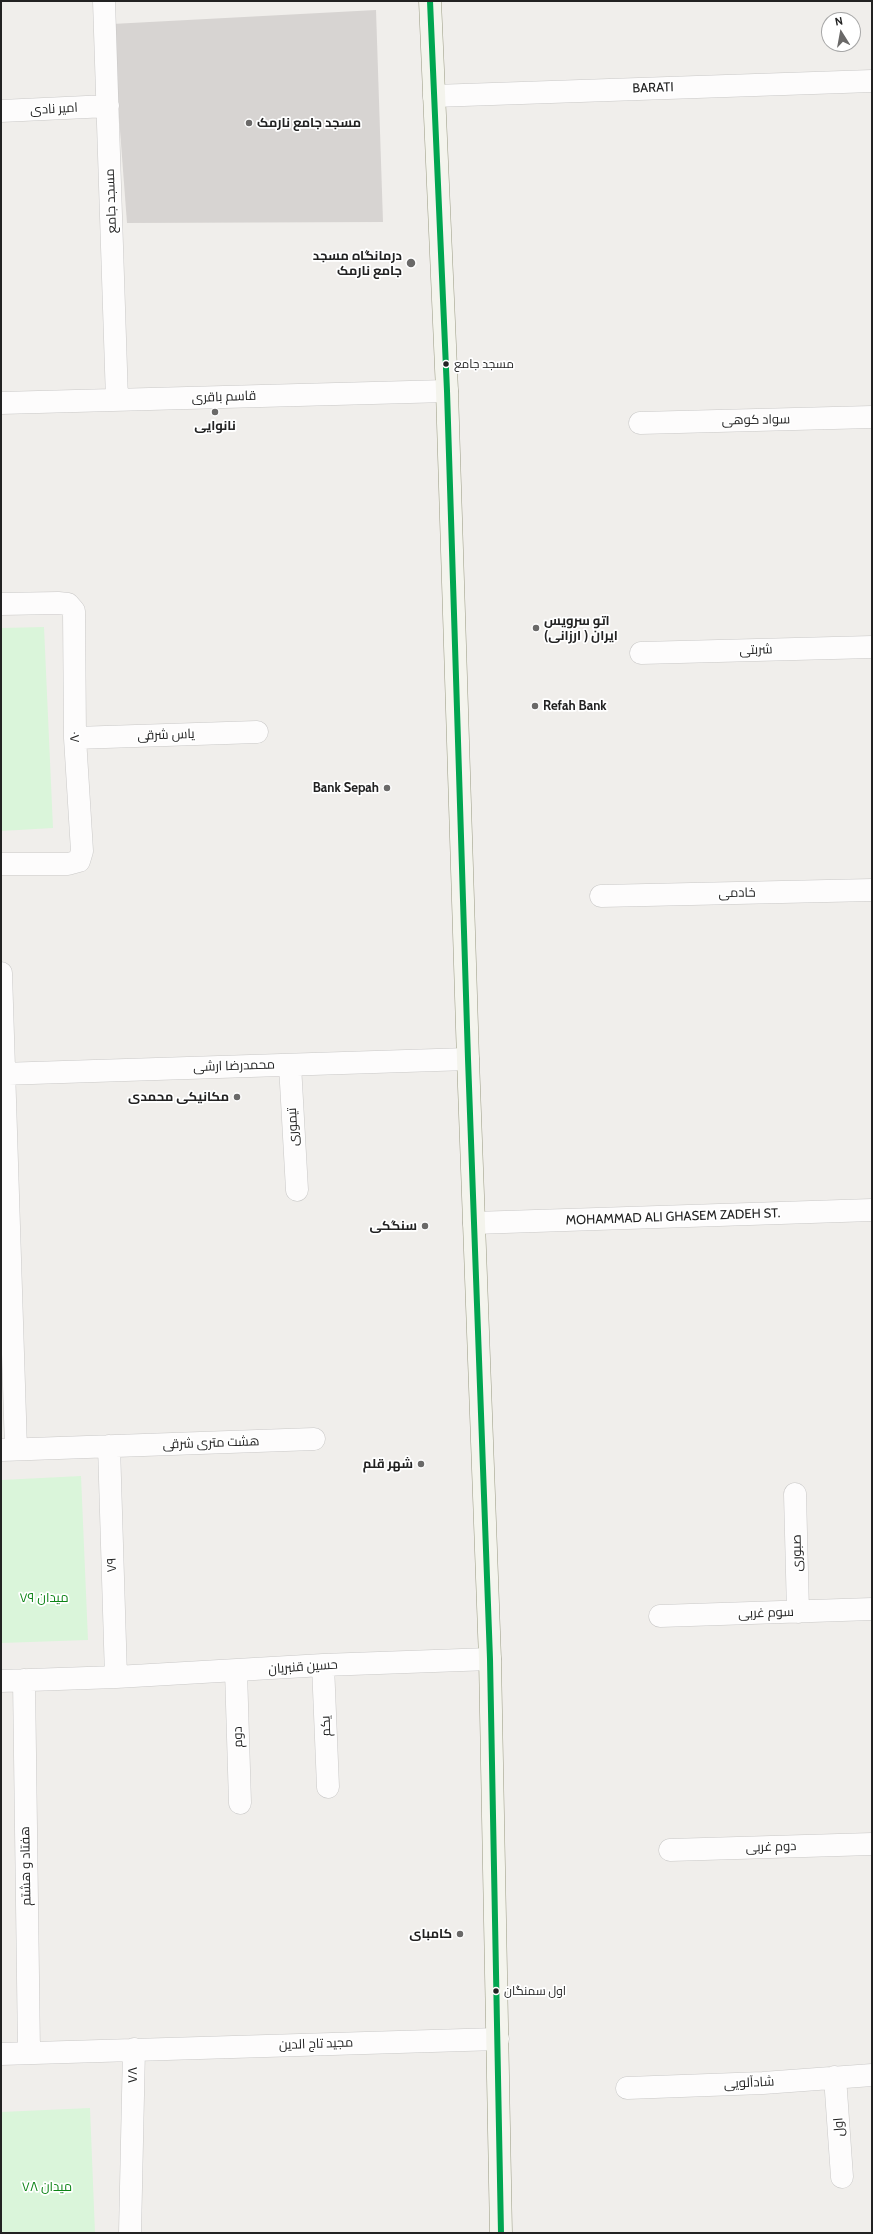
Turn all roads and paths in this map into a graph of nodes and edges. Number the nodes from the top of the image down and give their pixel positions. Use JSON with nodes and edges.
{"nodes":[{"id":1,"x":104,"y":1,"type":"edge"},
{"id":2,"x":430,"y":1,"type":"edge"},
{"id":3,"x":872,"y":81,"type":"edge"},
{"id":4,"x":434,"y":96,"type":"junction"},
{"id":5,"x":108,"y":106,"type":"junction"},
{"id":6,"x":1,"y":111,"type":"edge"},
{"id":7,"x":447,"y":391,"type":"junction"},
{"id":8,"x":117,"y":400,"type":"junction"},
{"id":9,"x":1,"y":403,"type":"edge"},
{"id":10,"x":872,"y":417,"type":"edge"},
{"id":11,"x":640,"y":423,"type":"dead end"},
{"id":12,"x":1,"y":604,"type":"edge"},
{"id":13,"x":872,"y":647,"type":"edge"},
{"id":14,"x":641,"y":653,"type":"dead end"},
{"id":15,"x":258,"y":732,"type":"dead end"},
{"id":16,"x":75,"y":738,"type":"junction"},
{"id":17,"x":1,"y":864,"type":"edge"},
{"id":18,"x":872,"y":890,"type":"edge"},
{"id":19,"x":601,"y":896,"type":"dead end"},
{"id":20,"x":1,"y":974,"type":"edge"},
{"id":21,"x":468,"y":1059,"type":"junction"},
{"id":22,"x":290,"y":1065,"type":"junction"},
{"id":23,"x":3,"y":1074,"type":"edge"},
{"id":24,"x":297,"y":1190,"type":"dead end"},
{"id":25,"x":872,"y":1210,"type":"edge"},
{"id":26,"x":474,"y":1223,"type":"junction"},
{"id":27,"x":314,"y":1439,"type":"dead end"},
{"id":28,"x":108,"y":1446,"type":"junction"},
{"id":29,"x":9,"y":1449,"type":"edge"},
{"id":30,"x":796,"y":1494,"type":"dead end"},
{"id":31,"x":872,"y":1609,"type":"edge"},
{"id":32,"x":798,"y":1612,"type":"junction"},
{"id":33,"x":660,"y":1616,"type":"dead end"},
{"id":34,"x":490,"y":1659,"type":"junction"},
{"id":35,"x":323,"y":1665,"type":"junction"},
{"id":36,"x":236,"y":1671,"type":"junction"},
{"id":37,"x":116,"y":1677,"type":"junction"},
{"id":38,"x":24,"y":1680,"type":"junction"},
{"id":39,"x":1,"y":1681,"type":"edge"},
{"id":40,"x":328,"y":1787,"type":"dead end"},
{"id":41,"x":240,"y":1803,"type":"dead end"},
{"id":42,"x":872,"y":1844,"type":"edge"},
{"id":43,"x":670,"y":1850,"type":"dead end"},
{"id":44,"x":498,"y":2039,"type":"junction"},
{"id":45,"x":134,"y":2049,"type":"junction"},
{"id":46,"x":29,"y":2052,"type":"junction"},
{"id":47,"x":1,"y":2054,"type":"edge"},
{"id":48,"x":872,"y":2075,"type":"edge"},
{"id":49,"x":835,"y":2077,"type":"junction"},
{"id":50,"x":627,"y":2088,"type":"dead end"},
{"id":51,"x":842,"y":2176,"type":"dead end"},
{"id":52,"x":130,"y":2233,"type":"edge"},
{"id":53,"x":501,"y":2233,"type":"edge"}],
"edges":[{"from":1,"to":5,"type":"street","name":"مسجد جامع"},
{"from":2,"to":4,"type":"main road"},
{"from":3,"to":4,"type":"street","name":"BARATI"},
{"from":4,"to":7,"type":"main road"},
{"from":5,"to":6,"type":"street","name":"امیر نادی"},
{"from":5,"to":8,"type":"street","name":"مسجد جامع"},
{"from":7,"to":8,"type":"street","name":"قاسم باقری"},
{"from":7,"to":21,"type":"main road"},
{"from":8,"to":9,"type":"street","name":"قاسم باقری"},
{"from":10,"to":11,"type":"street","name":"سواد کوهی"},
{"from":12,"to":16,"type":"street","name":"۸۰"},
{"from":13,"to":14,"type":"street","name":"شربتی"},
{"from":15,"to":16,"type":"street","name":"یاس شرقی"},
{"from":16,"to":17,"type":"street","name":"۸۰"},
{"from":18,"to":19,"type":"street","name":"خادمی"},
{"from":20,"to":23,"type":"street"},
{"from":21,"to":22,"type":"street","name":"محمدرضا ارشی"},
{"from":21,"to":26,"type":"main road"},
{"from":22,"to":23,"type":"street","name":"محمدرضا ارشی"},
{"from":22,"to":24,"type":"street","name":"تیموری"},
{"from":23,"to":29,"type":"street"},
{"from":25,"to":26,"type":"street","name":"MOHAMMAD ALI GHASEM ZADEH ST."},
{"from":26,"to":34,"type":"main road"},
{"from":27,"to":28,"type":"street","name":"هشت متری شرقی"},
{"from":28,"to":29,"type":"street"},
{"from":28,"to":37,"type":"street","name":"۷۹"},
{"from":30,"to":32,"type":"street","name":"صبوری"},
{"from":31,"to":32,"type":"street","name":"سوم غربی"},
{"from":32,"to":33,"type":"street","name":"سوم غربی"},
{"from":34,"to":35,"type":"street","name":"حسین قنبریان"},
{"from":34,"to":44,"type":"main road"},
{"from":35,"to":36,"type":"street","name":"حسین قنبریان"},
{"from":35,"to":40,"type":"street","name":"یکم"},
{"from":36,"to":37,"type":"street","name":"حسین قنبریان"},
{"from":36,"to":41,"type":"street","name":"دوم"},
{"from":37,"to":38,"type":"street"},
{"from":38,"to":39,"type":"street"},
{"from":38,"to":46,"type":"street","name":"هفتاد و هشتم"},
{"from":42,"to":43,"type":"street","name":"دوم غربی"},
{"from":44,"to":45,"type":"street","name":"مجید تاج الدین"},
{"from":44,"to":53,"type":"main road"},
{"from":45,"to":46,"type":"street","name":"۷۸"},
{"from":45,"to":52,"type":"street","name":"۷۸"},
{"from":46,"to":47,"type":"street","name":"۷۸"},
{"from":48,"to":49,"type":"street","name":"شادآلویی"},
{"from":49,"to":50,"type":"street","name":"شادآلویی"},
{"from":49,"to":51,"type":"street","name":"اول"}]}
